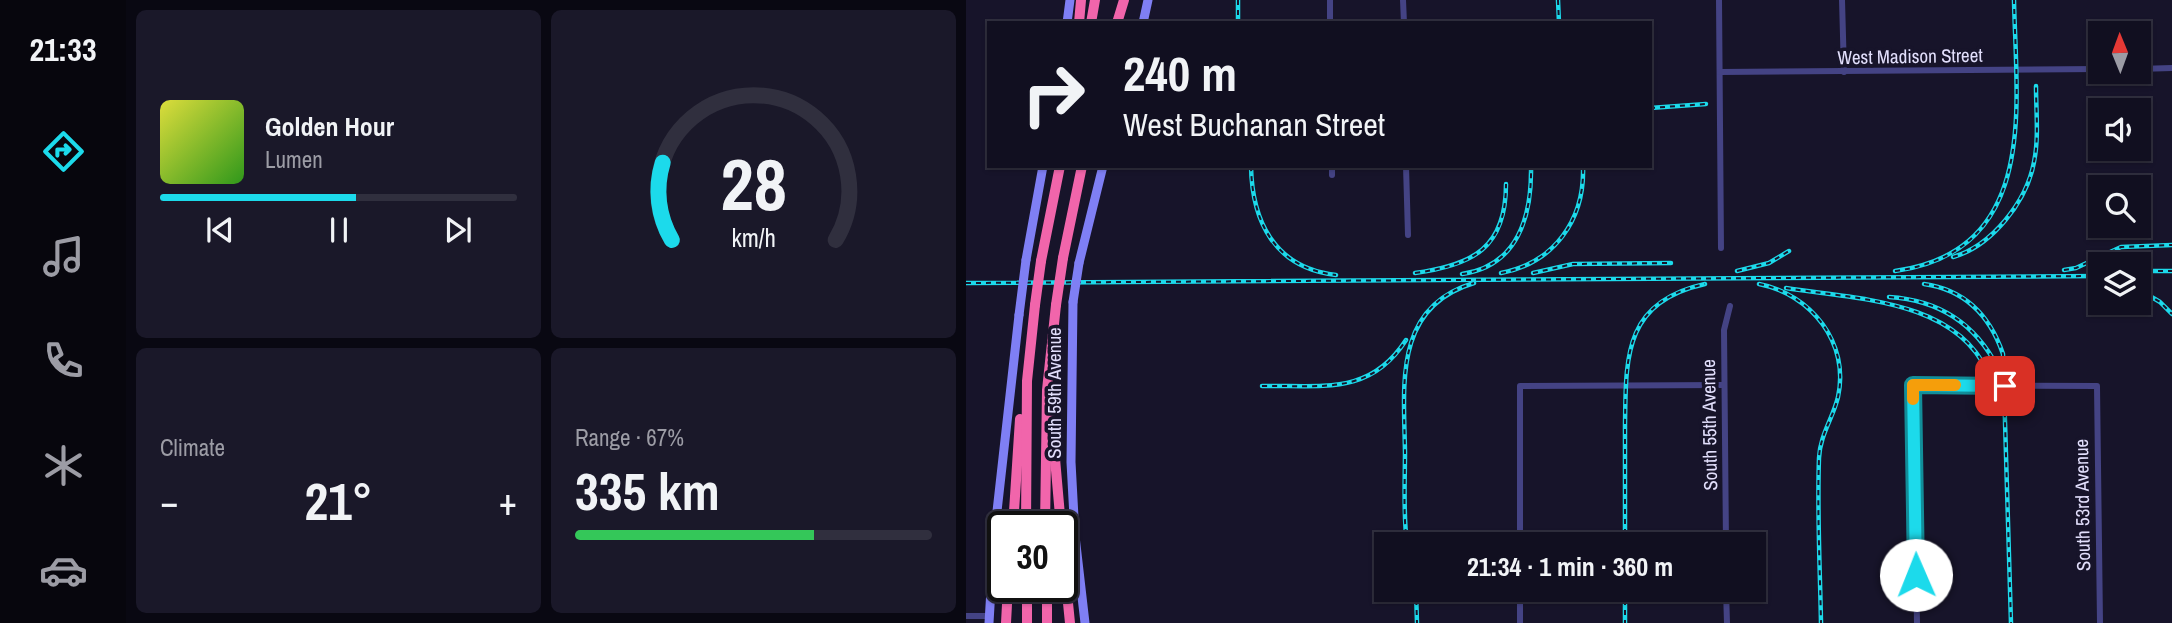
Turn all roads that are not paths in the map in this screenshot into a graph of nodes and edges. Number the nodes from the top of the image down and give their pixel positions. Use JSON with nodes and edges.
{"nodes":[{"id":1,"x":1070,"y":0,"type":"edge"},
{"id":2,"x":1081,"y":0,"type":"edge"},
{"id":3,"x":1095,"y":0,"type":"edge"},
{"id":4,"x":1116,"y":0,"type":"edge"},
{"id":5,"x":1124,"y":0,"type":"edge"},
{"id":6,"x":1148,"y":0,"type":"edge"},
{"id":7,"x":1330,"y":0,"type":"edge"},
{"id":8,"x":1404,"y":0,"type":"edge"},
{"id":9,"x":1719,"y":0,"type":"edge"},
{"id":10,"x":1842,"y":0,"type":"edge"},
{"id":11,"x":1068,"y":21,"type":"edge"},
{"id":12,"x":1079,"y":21,"type":"edge"},
{"id":13,"x":1091,"y":21,"type":"edge"},
{"id":14,"x":1115,"y":21,"type":"edge"},
{"id":15,"x":1116,"y":21,"type":"edge"},
{"id":16,"x":1143,"y":21,"type":"edge"},
{"id":17,"x":1330,"y":21,"type":"edge"},
{"id":18,"x":1404,"y":21,"type":"edge"},
{"id":19,"x":2172,"y":68,"type":"edge"},
{"id":20,"x":2088,"y":69,"type":"edge"},
{"id":21,"x":2151,"y":69,"type":"edge"},
{"id":22,"x":1720,"y":72,"type":"junction"},
{"id":23,"x":1844,"y":72,"type":"junction"},
{"id":24,"x":1043,"y":168,"type":"edge"},
{"id":25,"x":1060,"y":168,"type":"edge"},
{"id":26,"x":1082,"y":168,"type":"edge"},
{"id":27,"x":1102,"y":168,"type":"edge"},
{"id":28,"x":1332,"y":168,"type":"edge"},
{"id":29,"x":1406,"y":168,"type":"edge"},
{"id":30,"x":1332,"y":175,"type":"dead end"},
{"id":31,"x":1408,"y":234,"type":"dead end"},
{"id":32,"x":1721,"y":248,"type":"dead end"},
{"id":33,"x":1730,"y":306,"type":"dead end"},
{"id":34,"x":1027,"y":382,"type":"junction"},
{"id":35,"x":1724,"y":385,"type":"junction"},
{"id":36,"x":1047,"y":390,"type":"junction"},
{"id":37,"x":1014,"y":511,"type":"edge"},
{"id":38,"x":1026,"y":511,"type":"edge"},
{"id":39,"x":1045,"y":511,"type":"edge"},
{"id":40,"x":1060,"y":511,"type":"edge"},
{"id":41,"x":1520,"y":532,"type":"edge"},
{"id":42,"x":1726,"y":532,"type":"edge"},
{"id":43,"x":1007,"y":602,"type":"edge"},
{"id":44,"x":1027,"y":602,"type":"edge"},
{"id":45,"x":1047,"y":602,"type":"edge"},
{"id":46,"x":1068,"y":602,"type":"edge"},
{"id":47,"x":1520,"y":602,"type":"edge"},
{"id":48,"x":1726,"y":602,"type":"edge"},
{"id":49,"x":966,"y":616,"type":"edge"},
{"id":50,"x":989,"y":620,"type":"edge"},
{"id":51,"x":1006,"y":623,"type":"edge"},
{"id":52,"x":1027,"y":623,"type":"edge"},
{"id":53,"x":1047,"y":623,"type":"edge"},
{"id":54,"x":1070,"y":623,"type":"edge"},
{"id":55,"x":1085,"y":623,"type":"edge"},
{"id":56,"x":1520,"y":623,"type":"edge"},
{"id":57,"x":1727,"y":623,"type":"edge"},
{"id":58,"x":1917,"y":623,"type":"edge"},
{"id":59,"x":2100,"y":623,"type":"edge"}],
"edges":[{"from":1,"to":11,"type":"main road"},
{"from":2,"to":12,"type":"highway"},
{"from":3,"to":13,"type":"highway"},
{"from":4,"to":14,"type":"highway"},
{"from":5,"to":15,"type":"highway"},
{"from":6,"to":16,"type":"main road"},
{"from":7,"to":17,"type":"street"},
{"from":8,"to":18,"type":"street"},
{"from":9,"to":22,"type":"street"},
{"from":10,"to":23,"type":"street"},
{"from":19,"to":21,"type":"street"},
{"from":20,"to":23,"type":"street","name":"West Madison Street"},
{"from":22,"to":23,"type":"street","name":"West Madison Street"},
{"from":22,"to":32,"type":"street"},
{"from":24,"to":50,"type":"main road","name":"South 59th Avenue","bridge":true},
{"from":25,"to":34,"type":"highway","bridge":true},
{"from":26,"to":36,"type":"highway","bridge":true},
{"from":27,"to":55,"type":"main road","name":"South 59th Avenue","bridge":true},
{"from":28,"to":30,"type":"street"},
{"from":29,"to":31,"type":"street"},
{"from":33,"to":35,"type":"street","name":"South 55th Avenue"},
{"from":34,"to":37,"type":"highway"},
{"from":34,"to":38,"type":"highway"},
{"from":35,"to":41,"type":"street"},
{"from":35,"to":42,"type":"street","name":"South 55th Avenue"},
{"from":36,"to":39,"type":"highway"},
{"from":36,"to":40,"type":"highway"},
{"from":43,"to":51,"type":"highway"},
{"from":44,"to":52,"type":"highway"},
{"from":45,"to":53,"type":"highway"},
{"from":46,"to":54,"type":"highway"},
{"from":47,"to":56,"type":"street"},
{"from":48,"to":57,"type":"street"},
{"from":49,"to":50,"type":"street"},
{"from":58,"to":59,"type":"street","name":"South 53rd Avenue"}]}
